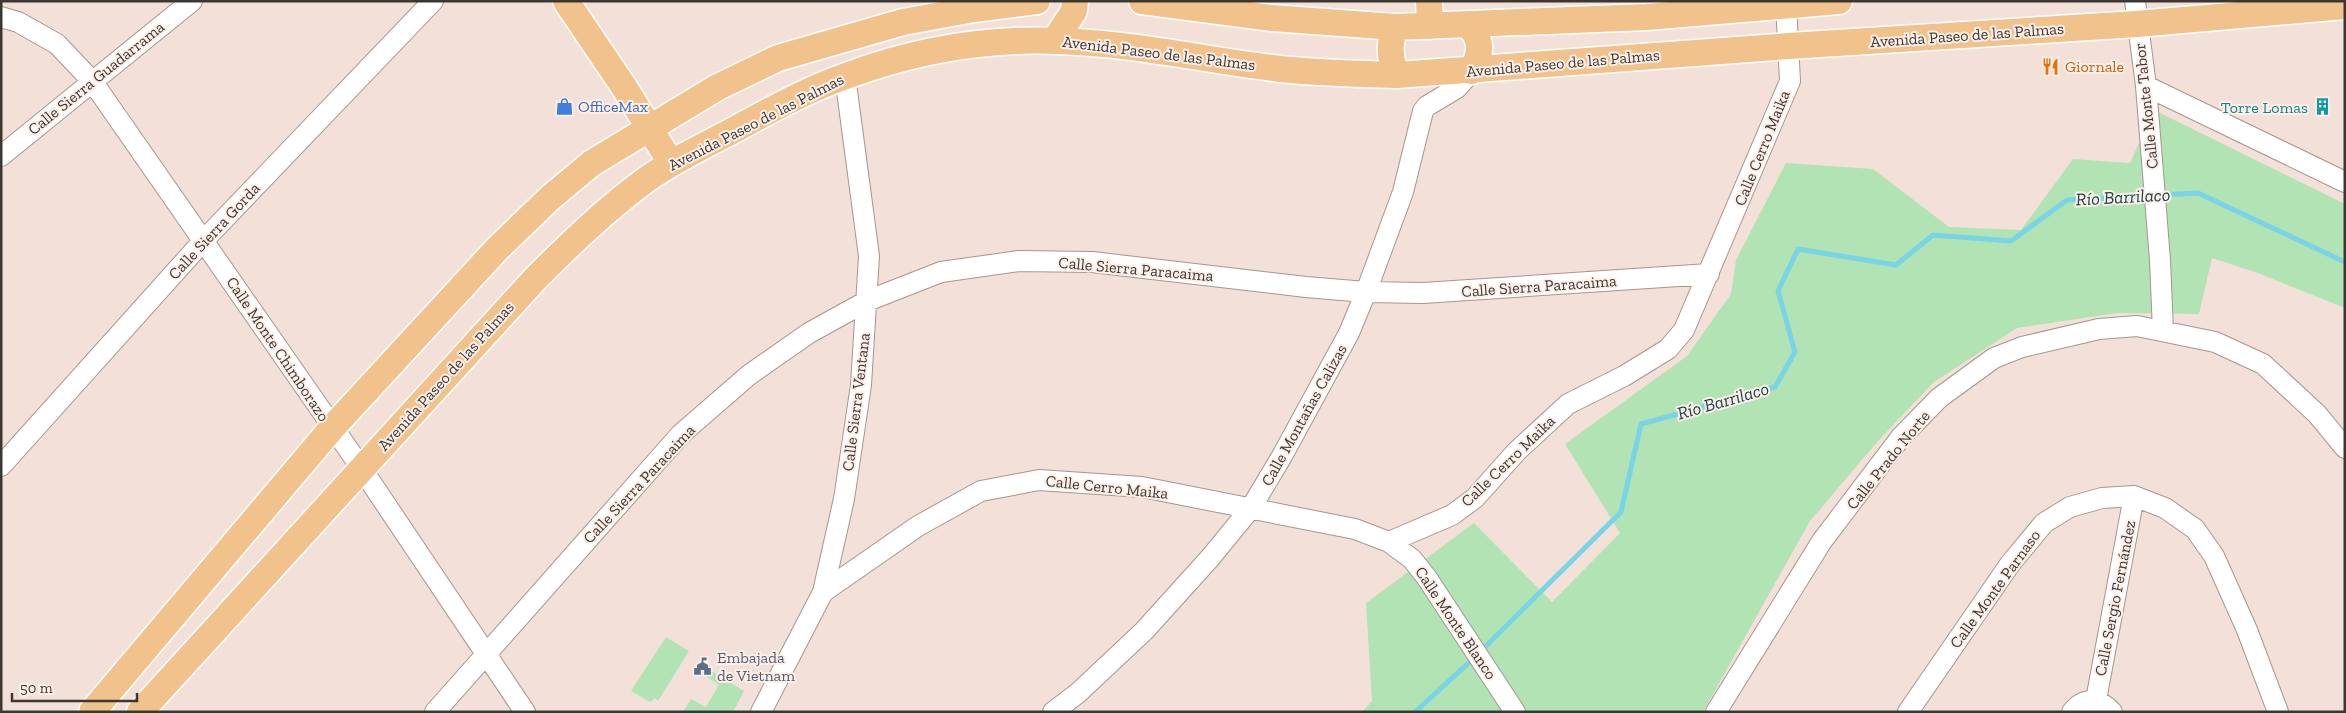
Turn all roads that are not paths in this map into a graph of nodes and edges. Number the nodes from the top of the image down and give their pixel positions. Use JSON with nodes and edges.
{"nodes":[{"id":1,"x":192,"y":1,"type":"edge"},
{"id":2,"x":433,"y":1,"type":"edge"},
{"id":3,"x":566,"y":1,"type":"edge"},
{"id":4,"x":1037,"y":1,"type":"edge"},
{"id":5,"x":1075,"y":1,"type":"edge"},
{"id":6,"x":1142,"y":1,"type":"edge"},
{"id":7,"x":1839,"y":1,"type":"edge"},
{"id":8,"x":1786,"y":4,"type":"junction"},
{"id":9,"x":2345,"y":6,"type":"edge"},
{"id":10,"x":2136,"y":13,"type":"edge"},
{"id":11,"x":1430,"y":14,"type":"edge"},
{"id":12,"x":1,"y":17,"type":"edge"},
{"id":13,"x":1469,"y":25,"type":"junction"},
{"id":14,"x":1395,"y":27,"type":"junction"},
{"id":15,"x":1055,"y":40,"type":"junction"},
{"id":16,"x":1790,"y":46,"type":"junction"},
{"id":17,"x":1472,"y":71,"type":"junction"},
{"id":18,"x":1397,"y":75,"type":"junction"},
{"id":19,"x":845,"y":76,"type":"junction"},
{"id":20,"x":92,"y":81,"type":"junction"},
{"id":21,"x":2146,"y":86,"type":"junction"},
{"id":22,"x":650,"y":128,"type":"junction"},
{"id":23,"x":1,"y":156,"type":"edge"},
{"id":24,"x":671,"y":163,"type":"junction"},
{"id":25,"x":2345,"y":182,"type":"edge"},
{"id":26,"x":204,"y":240,"type":"junction"},
{"id":27,"x":1709,"y":274,"type":"junction"},
{"id":28,"x":1366,"y":292,"type":"junction"},
{"id":29,"x":867,"y":301,"type":"junction"},
{"id":30,"x":2163,"y":331,"type":"junction"},
{"id":31,"x":332,"y":428,"type":"junction"},
{"id":32,"x":2345,"y":448,"type":"edge"},
{"id":33,"x":1,"y":466,"type":"edge"},
{"id":34,"x":362,"y":469,"type":"junction"},
{"id":35,"x":2134,"y":496,"type":"junction"},
{"id":36,"x":1251,"y":508,"type":"junction"},
{"id":37,"x":1389,"y":542,"type":"junction"},
{"id":38,"x":823,"y":592,"type":"junction"},
{"id":39,"x":486,"y":654,"type":"junction"},
{"id":40,"x":2104,"y":706,"type":"edge"},
{"id":41,"x":92,"y":712,"type":"edge"},
{"id":42,"x":140,"y":712,"type":"edge"},
{"id":43,"x":435,"y":712,"type":"edge"},
{"id":44,"x":525,"y":712,"type":"edge"},
{"id":45,"x":761,"y":712,"type":"edge"},
{"id":46,"x":1053,"y":712,"type":"edge"},
{"id":47,"x":1515,"y":712,"type":"edge"},
{"id":48,"x":1716,"y":712,"type":"edge"},
{"id":49,"x":1908,"y":712,"type":"edge"},
{"id":50,"x":2072,"y":712,"type":"edge"},
{"id":51,"x":2278,"y":712,"type":"edge"}],
"edges":[{"from":1,"to":20,"type":"street","name":"Calle Sierra Guadarrama"},
{"from":2,"to":26,"type":"street","name":"Calle Sierra Gorda"},
{"from":3,"to":22,"type":"main road"},
{"from":4,"to":22,"type":"main road"},
{"from":5,"to":15,"type":"main road"},
{"from":6,"to":14,"type":"main road"},
{"from":7,"to":8,"type":"main road"},
{"from":8,"to":13,"type":"main road"},
{"from":8,"to":16,"type":"street","name":"Calle Cerro Maika"},
{"from":9,"to":10,"type":"main road","name":"Avenida Paseo de las Palmas"},
{"from":10,"to":16,"type":"main road","name":"Avenida Paseo de las Palmas"},
{"from":10,"to":21,"type":"street","name":"Calle Monte Tabor"},
{"from":11,"to":13,"type":"main road"},
{"from":11,"to":14,"type":"main road"},
{"from":12,"to":20,"type":"street","name":"Calle Monte Chimborazo"},
{"from":13,"to":17,"type":"main road"},
{"from":14,"to":18,"type":"main road"},
{"from":15,"to":18,"type":"main road","name":"Avenida Paseo de las Palmas"},
{"from":15,"to":19,"type":"main road","name":"Avenida Paseo de las Palmas"},
{"from":16,"to":17,"type":"main road","name":"Avenida Paseo de las Palmas"},
{"from":16,"to":27,"type":"street","name":"Calle Cerro Maika"},
{"from":17,"to":18,"type":"main road","name":"Avenida Paseo de las Palmas"},
{"from":17,"to":28,"type":"street","name":"Calle Montañas Calizas"},
{"from":19,"to":24,"type":"main road","name":"Avenida Paseo de las Palmas"},
{"from":19,"to":29,"type":"street","name":"Calle Sierra Ventana"},
{"from":20,"to":23,"type":"street","name":"Calle Sierra Guadarrama"},
{"from":20,"to":26,"type":"street","name":"Calle Monte Chimborazo"},
{"from":21,"to":25,"type":"street"},
{"from":21,"to":30,"type":"street","name":"Calle Monte Tabor"},
{"from":22,"to":24,"type":"main road"},
{"from":22,"to":31,"type":"main road"},
{"from":24,"to":34,"type":"main road","name":"Avenida Paseo de las Palmas"},
{"from":26,"to":31,"type":"street","name":"Calle Monte Chimborazo"},
{"from":26,"to":33,"type":"street","name":"Calle Sierra Gorda"},
{"from":27,"to":28,"type":"street","name":"Calle Sierra Paracaima"},
{"from":27,"to":37,"type":"street","name":"Calle Cerro Maika"},
{"from":28,"to":29,"type":"street","name":"Calle Sierra Paracaima"},
{"from":28,"to":36,"type":"street","name":"Calle Montañas Calizas"},
{"from":29,"to":38,"type":"street","name":"Calle Sierra Ventana"},
{"from":29,"to":39,"type":"street","name":"Calle Sierra Paracaima"},
{"from":30,"to":32,"type":"street","name":"Calle Prado Norte"},
{"from":30,"to":48,"type":"street","name":"Calle Prado Norte"},
{"from":31,"to":34,"type":"street","name":"Calle Monte Chimborazo"},
{"from":31,"to":41,"type":"main road"},
{"from":34,"to":39,"type":"street","name":"Calle Monte Chimborazo"},
{"from":34,"to":42,"type":"main road","name":"Avenida Paseo de las Palmas"},
{"from":35,"to":40,"type":"street","name":"Calle Sergio Fernández"},
{"from":35,"to":49,"type":"street","name":"Calle Monte Parnaso"},
{"from":35,"to":51,"type":"street","name":"Calle Monte Parnaso"},
{"from":36,"to":37,"type":"street","name":"Calle Cerro Maika"},
{"from":36,"to":38,"type":"street","name":"Calle Cerro Maika"},
{"from":36,"to":46,"type":"street","name":"Calle Montañas Calizas"},
{"from":37,"to":47,"type":"street","name":"Calle Monte Blanco"},
{"from":38,"to":45,"type":"street","name":"Calle Sierra Ventana"},
{"from":39,"to":43,"type":"street","name":"Calle Sierra Paracaima"},
{"from":39,"to":44,"type":"street","name":"Calle Monte Chimborazo"},
{"from":40,"to":50,"type":"street"}]}
